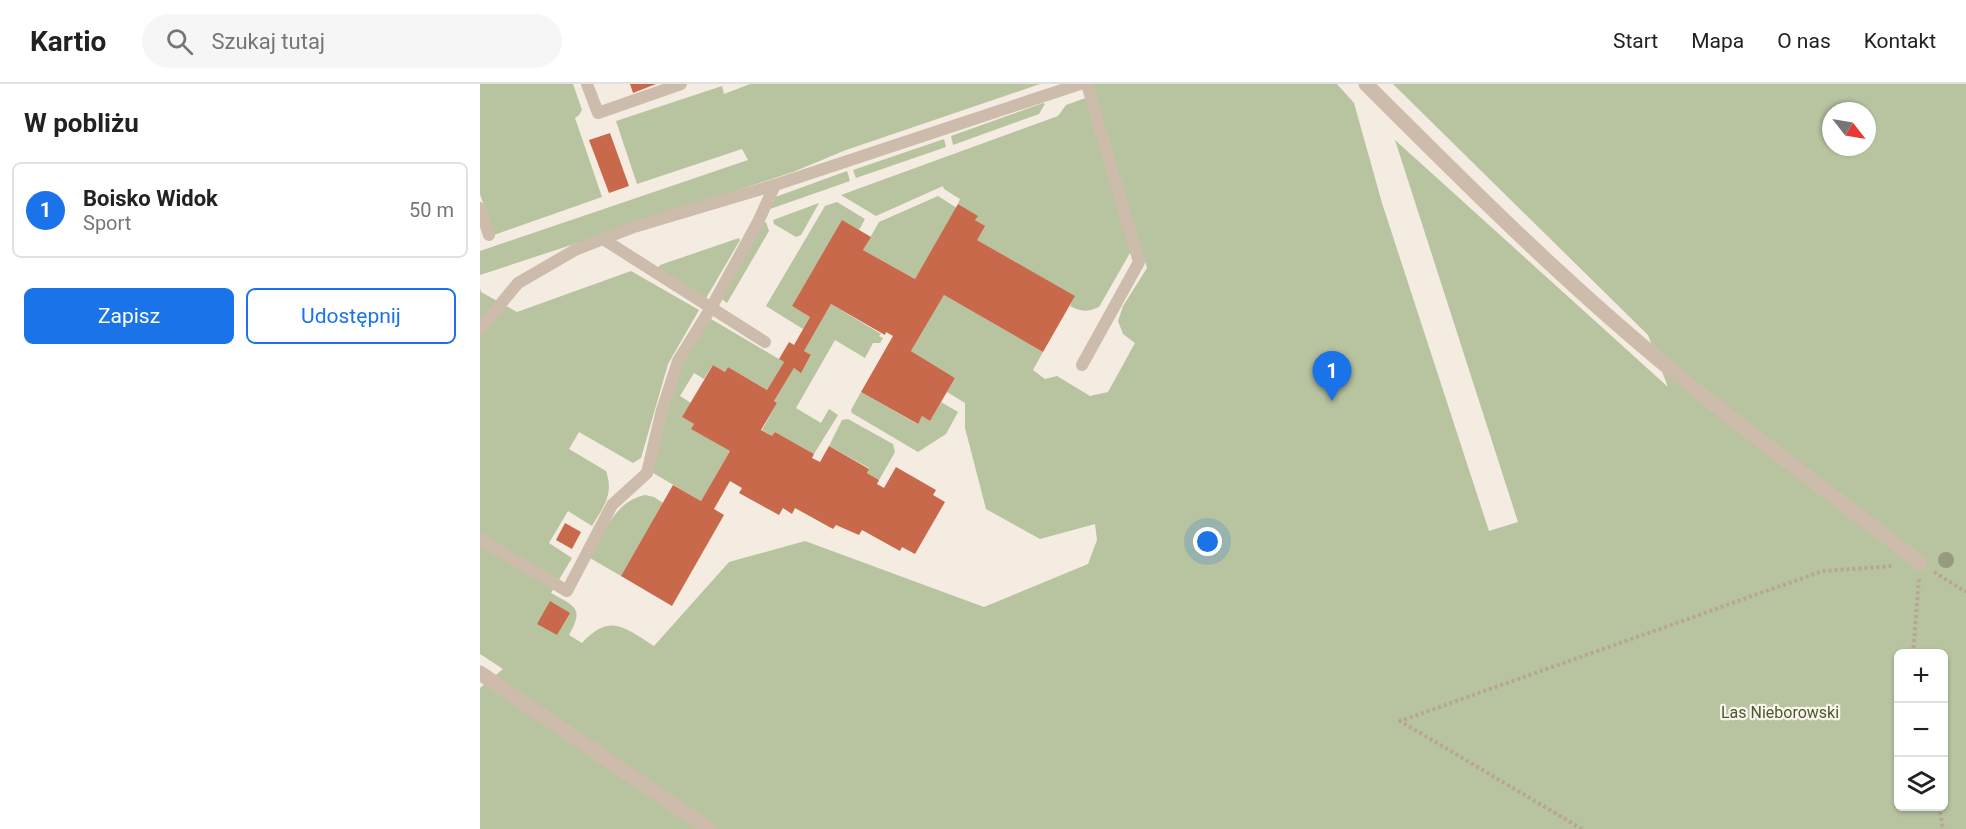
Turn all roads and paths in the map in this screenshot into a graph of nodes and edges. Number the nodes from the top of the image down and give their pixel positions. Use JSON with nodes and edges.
{"nodes":[{"id":1,"x":587,"y":84,"type":"edge"},
{"id":2,"x":681,"y":84,"type":"edge"},
{"id":3,"x":1080,"y":84,"type":"edge"},
{"id":4,"x":1087,"y":84,"type":"edge"},
{"id":5,"x":1366,"y":84,"type":"edge"},
{"id":6,"x":775,"y":185,"type":"junction"},
{"id":7,"x":480,"y":208,"type":"edge"},
{"id":8,"x":489,"y":235,"type":"dead end"},
{"id":9,"x":603,"y":239,"type":"junction"},
{"id":10,"x":711,"y":308,"type":"junction"},
{"id":11,"x":480,"y":329,"type":"edge"},
{"id":12,"x":765,"y":342,"type":"dead end"},
{"id":13,"x":1083,"y":365,"type":"dead end"},
{"id":14,"x":480,"y":539,"type":"edge"},
{"id":15,"x":1920,"y":563,"type":"junction"},
{"id":16,"x":1966,"y":592,"type":"edge"},
{"id":17,"x":1913,"y":649,"type":"edge"},
{"id":18,"x":480,"y":673,"type":"edge"},
{"id":19,"x":1940,"y":811,"type":"edge"},
{"id":20,"x":709,"y":829,"type":"edge"},
{"id":21,"x":1582,"y":829,"type":"edge"},
{"id":22,"x":1942,"y":829,"type":"edge"}],
"edges":[{"from":1,"to":2,"type":"lane"},
{"from":3,"to":6,"type":"lane"},
{"from":4,"to":13,"type":"lane"},
{"from":5,"to":15,"type":"street"},
{"from":6,"to":9,"type":"lane"},
{"from":6,"to":10,"type":"lane"},
{"from":7,"to":8,"type":"lane"},
{"from":9,"to":10,"type":"lane"},
{"from":9,"to":11,"type":"lane"},
{"from":10,"to":12,"type":"lane"},
{"from":10,"to":14,"type":"lane"},
{"from":15,"to":16,"type":"path"},
{"from":15,"to":17,"type":"path"},
{"from":15,"to":21,"type":"path"},
{"from":18,"to":20,"type":"street"},
{"from":19,"to":22,"type":"path"}]}
